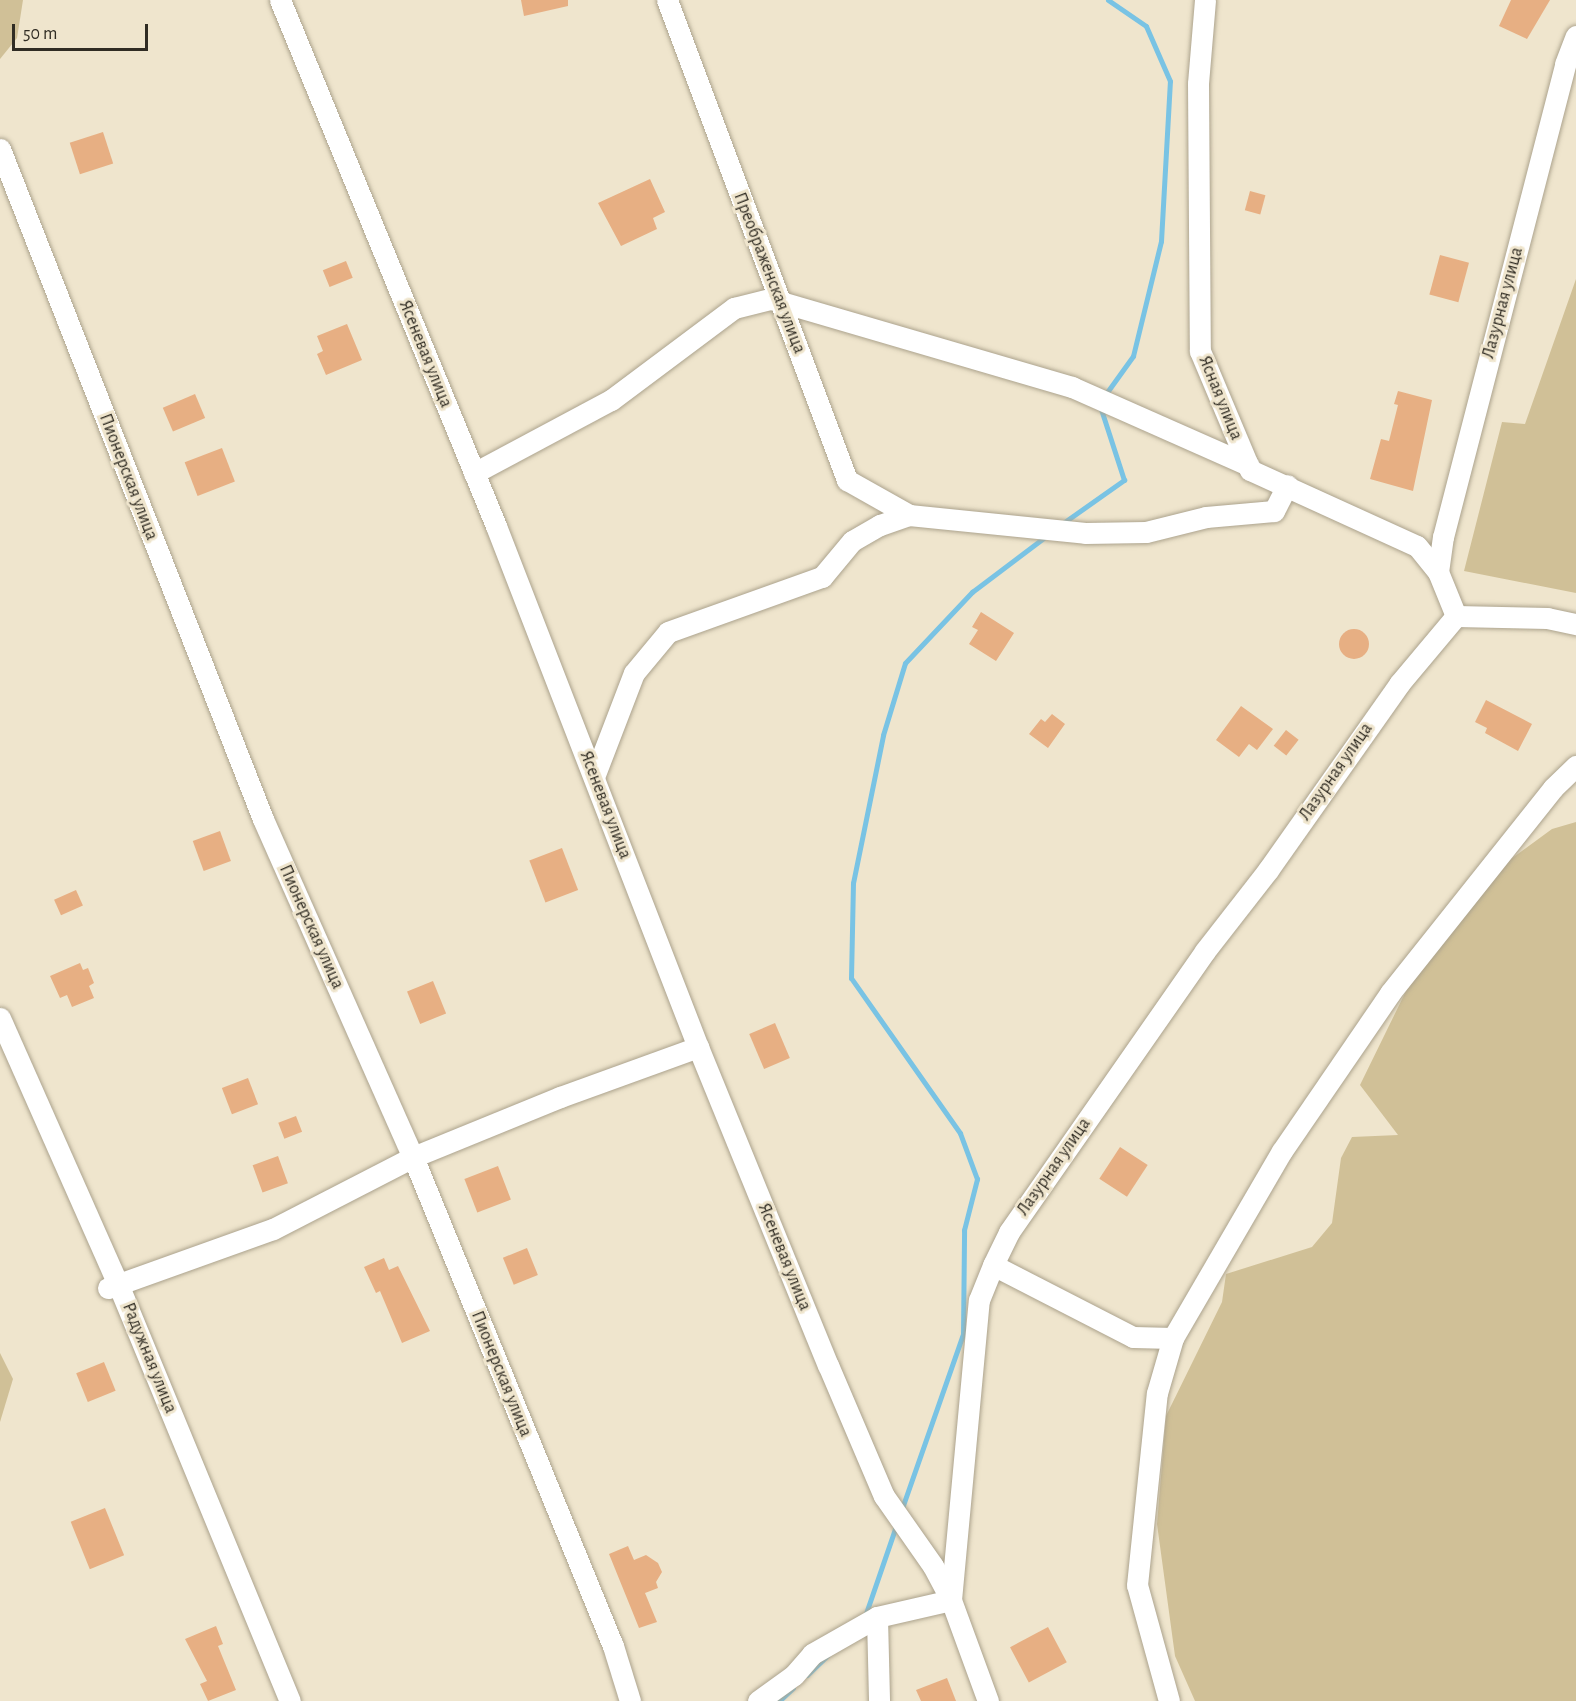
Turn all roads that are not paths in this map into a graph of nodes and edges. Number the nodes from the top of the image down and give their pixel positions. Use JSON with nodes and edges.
{"nodes":[{"id":1,"x":280,"y":0,"type":"edge"},
{"id":2,"x":667,"y":0,"type":"edge"},
{"id":3,"x":1205,"y":0,"type":"edge"},
{"id":4,"x":1576,"y":36,"type":"edge"},
{"id":5,"x":0,"y":149,"type":"edge"},
{"id":6,"x":780,"y":302,"type":"junction"},
{"id":7,"x":1248,"y":465,"type":"junction"},
{"id":8,"x":474,"y":473,"type":"junction"},
{"id":9,"x":1287,"y":485,"type":"junction"},
{"id":10,"x":909,"y":515,"type":"junction"},
{"id":11,"x":1438,"y":572,"type":"junction"},
{"id":12,"x":1456,"y":616,"type":"junction"},
{"id":13,"x":1576,"y":624,"type":"edge"},
{"id":14,"x":1576,"y":766,"type":"edge"},
{"id":15,"x":594,"y":777,"type":"junction"},
{"id":16,"x":0,"y":1018,"type":"edge"},
{"id":17,"x":698,"y":1047,"type":"junction"},
{"id":18,"x":413,"y":1156,"type":"junction"},
{"id":19,"x":993,"y":1265,"type":"junction"},
{"id":20,"x":113,"y":1286,"type":"junction"},
{"id":21,"x":1173,"y":1338,"type":"junction"},
{"id":22,"x":951,"y":1599,"type":"junction"},
{"id":23,"x":877,"y":1617,"type":"junction"},
{"id":24,"x":290,"y":1701,"type":"edge"},
{"id":25,"x":630,"y":1701,"type":"edge"},
{"id":26,"x":758,"y":1701,"type":"edge"},
{"id":27,"x":879,"y":1701,"type":"edge"},
{"id":28,"x":987,"y":1701,"type":"edge"},
{"id":29,"x":1169,"y":1701,"type":"edge"}],
"edges":[{"from":1,"to":8,"type":"street","name":"Ясеневая улица"},
{"from":2,"to":6,"type":"street","name":"Преображенская улица"},
{"from":3,"to":7,"type":"street","name":"Ясная улица"},
{"from":4,"to":11,"type":"street","name":"Лазурная улица"},
{"from":5,"to":18,"type":"street","name":"Пионерская улица"},
{"from":6,"to":7,"type":"street"},
{"from":6,"to":8,"type":"street"},
{"from":6,"to":10,"type":"street","name":"Преображенская улица"},
{"from":7,"to":9,"type":"street"},
{"from":8,"to":15,"type":"street","name":"Ясеневая улица"},
{"from":9,"to":10,"type":"street"},
{"from":9,"to":11,"type":"street"},
{"from":10,"to":15,"type":"street"},
{"from":11,"to":12,"type":"street"},
{"from":12,"to":13,"type":"street"},
{"from":12,"to":19,"type":"street","name":"Лазурная улица"},
{"from":14,"to":21,"type":"street"},
{"from":15,"to":17,"type":"street","name":"Ясеневая улица"},
{"from":16,"to":20,"type":"street","name":"Радужная улица"},
{"from":17,"to":18,"type":"street"},
{"from":17,"to":22,"type":"street","name":"Ясеневая улица"},
{"from":18,"to":20,"type":"street"},
{"from":18,"to":25,"type":"street","name":"Пионерская улица"},
{"from":19,"to":21,"type":"street"},
{"from":19,"to":22,"type":"street","name":"Лазурная улица"},
{"from":20,"to":24,"type":"street","name":"Радужная улица"},
{"from":21,"to":29,"type":"street"},
{"from":22,"to":23,"type":"street"},
{"from":22,"to":28,"type":"street","name":"Ясеневая улица"},
{"from":23,"to":26,"type":"street"},
{"from":23,"to":27,"type":"street"}]}
